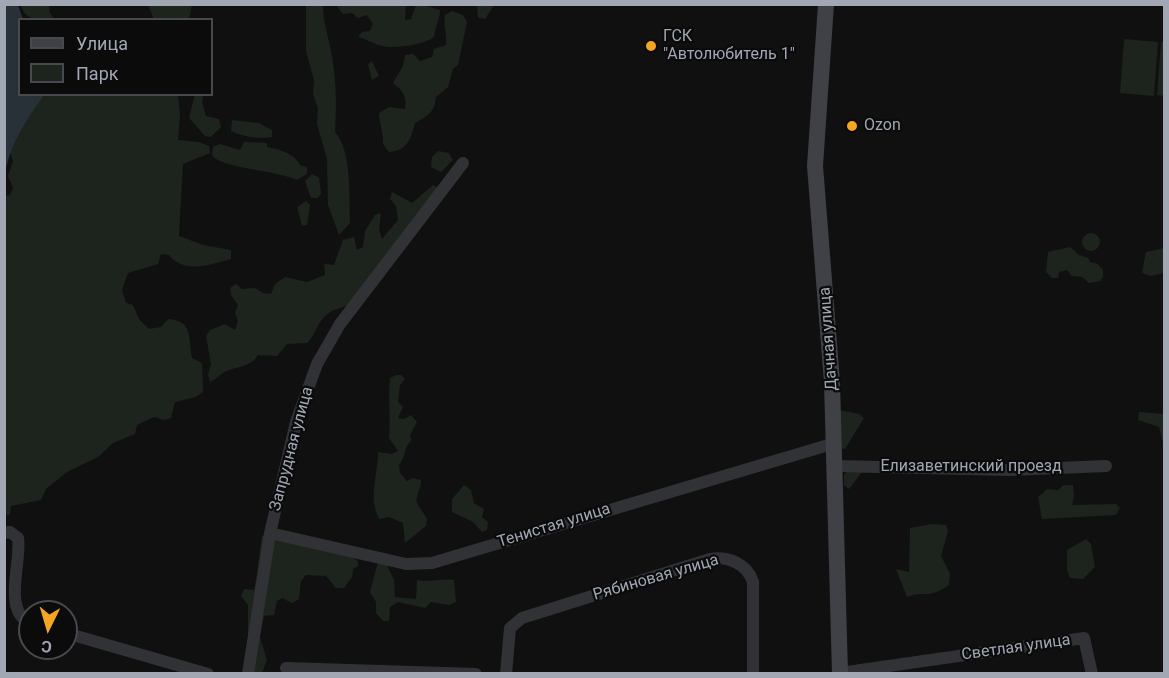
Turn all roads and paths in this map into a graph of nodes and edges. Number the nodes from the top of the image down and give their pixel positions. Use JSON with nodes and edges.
{"nodes":[{"id":1,"x":826,"y":4,"type":"edge"},
{"id":2,"x":463,"y":163,"type":"dead end"},
{"id":3,"x":835,"y":443,"type":"junction"},
{"id":4,"x":836,"y":466,"type":"junction"},
{"id":5,"x":1106,"y":466,"type":"dead end"},
{"id":6,"x":4,"y":533,"type":"edge"},
{"id":7,"x":270,"y":533,"type":"junction"},
{"id":8,"x":18,"y":609,"type":"edge"},
{"id":9,"x":78,"y":636,"type":"edge"},
{"id":10,"x":286,"y":668,"type":"dead end"},
{"id":11,"x":840,"y":673,"type":"edge"},
{"id":12,"x":208,"y":674,"type":"edge"},
{"id":13,"x":248,"y":674,"type":"edge"},
{"id":14,"x":476,"y":674,"type":"edge"},
{"id":15,"x":506,"y":674,"type":"edge"},
{"id":16,"x":753,"y":674,"type":"edge"},
{"id":17,"x":1092,"y":674,"type":"edge"}],
"edges":[{"from":1,"to":3,"type":"street","name":"Дачная улица"},
{"from":2,"to":7,"type":"street","name":"Запрудная улица"},
{"from":3,"to":4,"type":"street","name":"Дачная улица"},
{"from":3,"to":7,"type":"street","name":"Тенистая улица"},
{"from":4,"to":5,"type":"street","name":"Елизаветинский проезд"},
{"from":4,"to":11,"type":"street","name":"Дачная улица"},
{"from":6,"to":8,"type":"street"},
{"from":7,"to":13,"type":"street","name":"Запрудная улица"},
{"from":9,"to":12,"type":"street"},
{"from":10,"to":14,"type":"street"},
{"from":11,"to":17,"type":"street","name":"Светлая улица"},
{"from":15,"to":16,"type":"street","name":"Рябиновая улица"}]}
